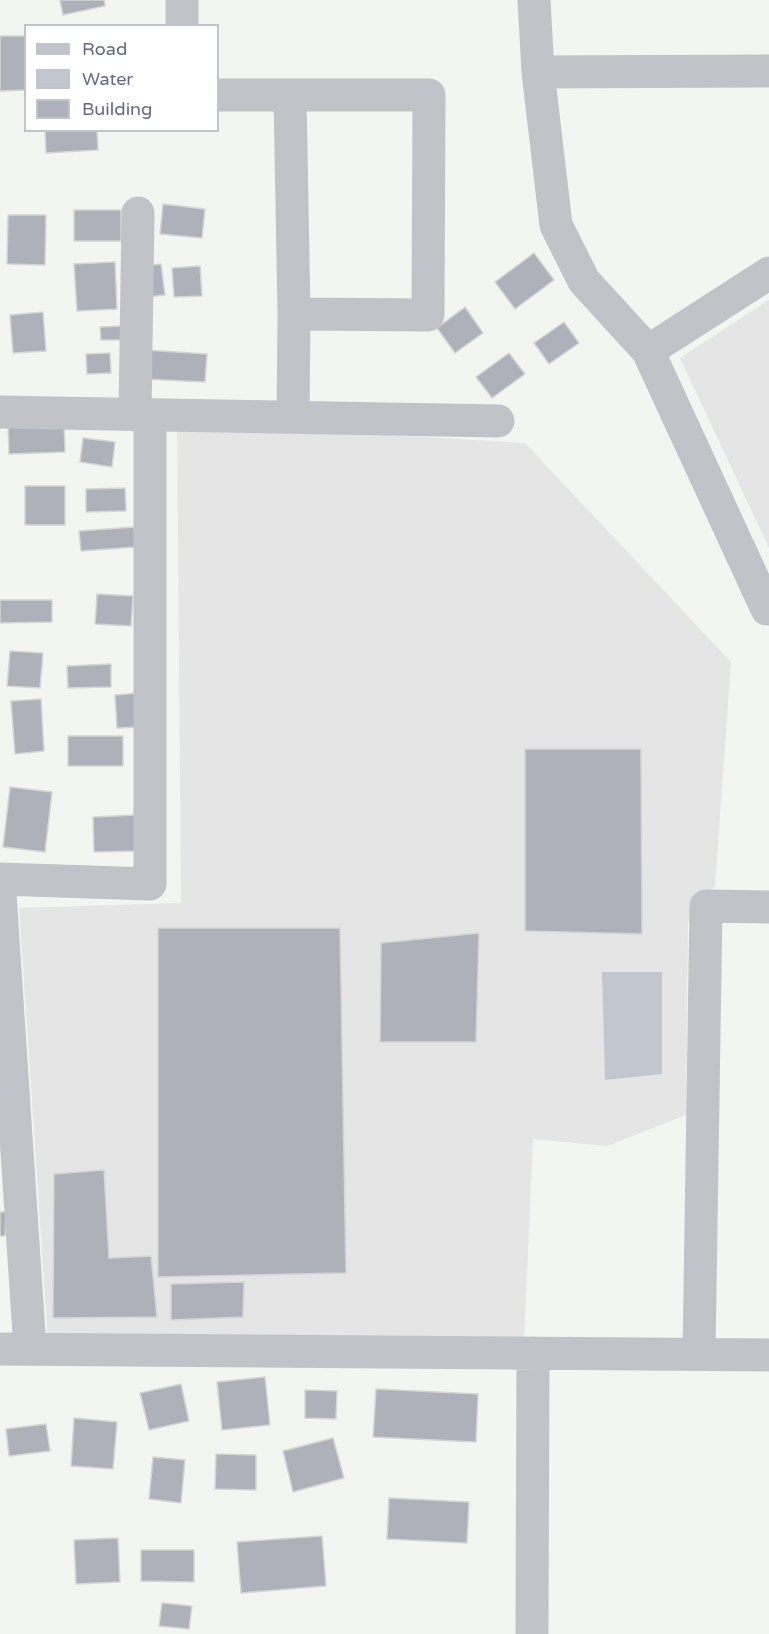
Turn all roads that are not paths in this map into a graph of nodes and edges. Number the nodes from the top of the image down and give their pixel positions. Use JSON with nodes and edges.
{"nodes":[{"id":1,"x":182,"y":0,"type":"edge"},
{"id":2,"x":534,"y":0,"type":"edge"},
{"id":3,"x":182,"y":24,"type":"edge"},
{"id":4,"x":769,"y":71,"type":"edge"},
{"id":5,"x":538,"y":72,"type":"junction"},
{"id":6,"x":219,"y":95,"type":"edge"},
{"id":7,"x":290,"y":95,"type":"junction"},
{"id":8,"x":138,"y":213,"type":"dead end"},
{"id":9,"x":769,"y":273,"type":"edge"},
{"id":10,"x":294,"y":314,"type":"junction"},
{"id":11,"x":648,"y":351,"type":"junction"},
{"id":12,"x":0,"y":412,"type":"edge"},
{"id":13,"x":142,"y":415,"type":"junction"},
{"id":14,"x":293,"y":417,"type":"junction"},
{"id":15,"x":498,"y":421,"type":"dead end"},
{"id":16,"x":769,"y":609,"type":"edge"},
{"id":17,"x":0,"y":879,"type":"edge"},
{"id":18,"x":0,"y":894,"type":"edge"},
{"id":19,"x":769,"y":907,"type":"edge"},
{"id":20,"x":15,"y":1349,"type":"edge"},
{"id":21,"x":533,"y":1353,"type":"junction"},
{"id":22,"x":699,"y":1354,"type":"junction"},
{"id":23,"x":769,"y":1355,"type":"edge"},
{"id":24,"x":532,"y":1634,"type":"edge"}],
"edges":[{"from":1,"to":3,"type":"street"},
{"from":2,"to":5,"type":"street"},
{"from":4,"to":5,"type":"street"},
{"from":5,"to":11,"type":"street"},
{"from":6,"to":7,"type":"street"},
{"from":7,"to":10,"type":"street"},
{"from":7,"to":10,"type":"street"},
{"from":8,"to":13,"type":"street"},
{"from":9,"to":11,"type":"street"},
{"from":10,"to":14,"type":"street"},
{"from":11,"to":16,"type":"street"},
{"from":12,"to":13,"type":"street"},
{"from":13,"to":14,"type":"street"},
{"from":13,"to":17,"type":"street"},
{"from":14,"to":15,"type":"street"},
{"from":18,"to":20,"type":"street"},
{"from":19,"to":22,"type":"street"},
{"from":20,"to":21,"type":"street"},
{"from":21,"to":22,"type":"street"},
{"from":21,"to":24,"type":"street"},
{"from":22,"to":23,"type":"street"}]}
